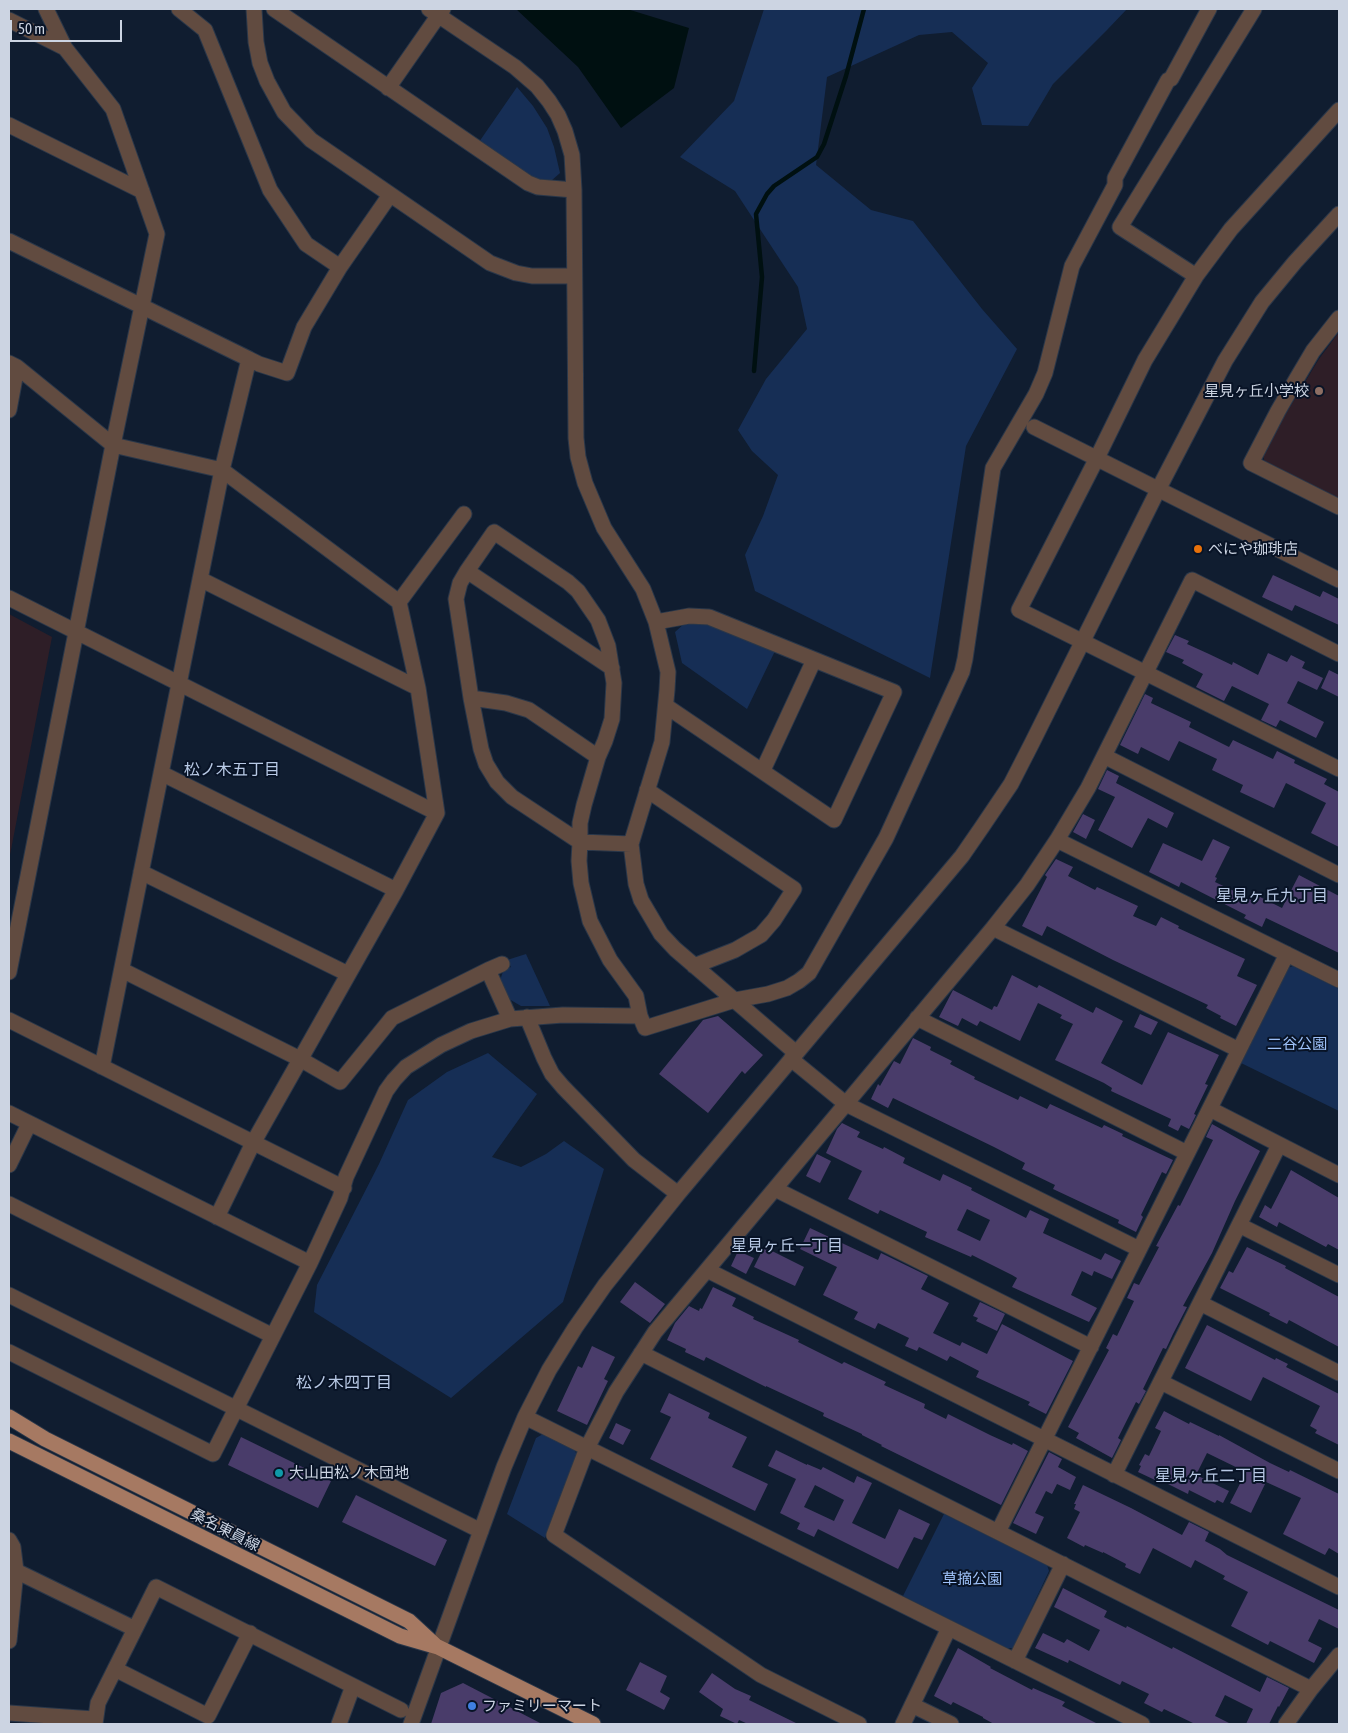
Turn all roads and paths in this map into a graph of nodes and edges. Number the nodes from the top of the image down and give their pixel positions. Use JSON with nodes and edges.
{"nodes":[{"id":1,"x":46,"y":9,"type":"edge"},
{"id":2,"x":179,"y":9,"type":"edge"},
{"id":3,"x":254,"y":9,"type":"edge"},
{"id":4,"x":274,"y":9,"type":"edge"},
{"id":5,"x":1208,"y":9,"type":"edge"},
{"id":6,"x":1254,"y":9,"type":"edge"},
{"id":7,"x":437,"y":11,"type":"edge"},
{"id":8,"x":9,"y":20,"type":"edge"},
{"id":9,"x":65,"y":48,"type":"junction"},
{"id":10,"x":388,"y":88,"type":"junction"},
{"id":11,"x":1339,"y":110,"type":"edge"},
{"id":12,"x":9,"y":125,"type":"edge"},
{"id":13,"x":574,"y":190,"type":"junction"},
{"id":14,"x":142,"y":191,"type":"junction"},
{"id":15,"x":390,"y":195,"type":"junction"},
{"id":16,"x":1339,"y":214,"type":"edge"},
{"id":17,"x":9,"y":241,"type":"edge"},
{"id":18,"x":340,"y":267,"type":"junction"},
{"id":19,"x":574,"y":276,"type":"junction"},
{"id":20,"x":1196,"y":276,"type":"junction"},
{"id":21,"x":142,"y":307,"type":"junction"},
{"id":22,"x":1339,"y":318,"type":"edge"},
{"id":23,"x":248,"y":359,"type":"junction"},
{"id":24,"x":13,"y":365,"type":"edge"},
{"id":25,"x":9,"y":410,"type":"edge"},
{"id":26,"x":1034,"y":428,"type":"dead end"},
{"id":27,"x":113,"y":445,"type":"junction"},
{"id":28,"x":1097,"y":458,"type":"junction"},
{"id":29,"x":222,"y":470,"type":"junction"},
{"id":30,"x":1158,"y":490,"type":"junction"},
{"id":31,"x":1339,"y":507,"type":"edge"},
{"id":32,"x":464,"y":514,"type":"dead end"},
{"id":33,"x":467,"y":571,"type":"junction"},
{"id":34,"x":200,"y":579,"type":"junction"},
{"id":35,"x":1339,"y":580,"type":"edge"},
{"id":36,"x":9,"y":598,"type":"edge"},
{"id":37,"x":399,"y":602,"type":"junction"},
{"id":38,"x":656,"y":622,"type":"junction"},
{"id":39,"x":76,"y":632,"type":"junction"},
{"id":40,"x":1083,"y":641,"type":"junction"},
{"id":41,"x":1339,"y":654,"type":"edge"},
{"id":42,"x":814,"y":660,"type":"junction"},
{"id":43,"x":612,"y":668,"type":"junction"},
{"id":44,"x":1146,"y":672,"type":"junction"},
{"id":45,"x":179,"y":684,"type":"junction"},
{"id":46,"x":418,"y":688,"type":"junction"},
{"id":47,"x":471,"y":698,"type":"junction"},
{"id":48,"x":666,"y":706,"type":"junction"},
{"id":49,"x":1104,"y":756,"type":"junction"},
{"id":50,"x":598,"y":757,"type":"junction"},
{"id":51,"x":1339,"y":769,"type":"edge"},
{"id":52,"x":763,"y":770,"type":"junction"},
{"id":53,"x":161,"y":773,"type":"junction"},
{"id":54,"x":647,"y":790,"type":"junction"},
{"id":55,"x":437,"y":813,"type":"junction"},
{"id":56,"x":1057,"y":840,"type":"junction"},
{"id":57,"x":580,"y":842,"type":"junction"},
{"id":58,"x":631,"y":844,"type":"junction"},
{"id":59,"x":141,"y":872,"type":"junction"},
{"id":60,"x":1339,"y":875,"type":"edge"},
{"id":61,"x":396,"y":890,"type":"junction"},
{"id":62,"x":992,"y":928,"type":"junction"},
{"id":63,"x":1287,"y":954,"type":"junction"},
{"id":64,"x":502,"y":964,"type":"dead end"},
{"id":65,"x":694,"y":966,"type":"junction"},
{"id":66,"x":122,"y":970,"type":"junction"},
{"id":67,"x":488,"y":970,"type":"junction"},
{"id":68,"x":9,"y":972,"type":"edge"},
{"id":69,"x":348,"y":974,"type":"junction"},
{"id":70,"x":1339,"y":980,"type":"edge"},
{"id":71,"x":735,"y":1000,"type":"junction"},
{"id":72,"x":640,"y":1016,"type":"junction"},
{"id":73,"x":527,"y":1017,"type":"junction"},
{"id":74,"x":917,"y":1018,"type":"junction"},
{"id":75,"x":510,"y":1019,"type":"junction"},
{"id":76,"x":9,"y":1020,"type":"edge"},
{"id":77,"x":1239,"y":1050,"type":"junction"},
{"id":78,"x":793,"y":1056,"type":"junction"},
{"id":79,"x":300,"y":1059,"type":"junction"},
{"id":80,"x":102,"y":1067,"type":"junction"},
{"id":81,"x":846,"y":1104,"type":"junction"},
{"id":82,"x":1210,"y":1109,"type":"junction"},
{"id":83,"x":9,"y":1113,"type":"edge"},
{"id":84,"x":29,"y":1124,"type":"junction"},
{"id":85,"x":253,"y":1143,"type":"junction"},
{"id":86,"x":1279,"y":1145,"type":"junction"},
{"id":87,"x":1187,"y":1153,"type":"junction"},
{"id":88,"x":9,"y":1165,"type":"edge"},
{"id":89,"x":1339,"y":1175,"type":"edge"},
{"id":90,"x":344,"y":1188,"type":"junction"},
{"id":91,"x":775,"y":1189,"type":"junction"},
{"id":92,"x":678,"y":1194,"type":"junction"},
{"id":93,"x":9,"y":1204,"type":"edge"},
{"id":94,"x":218,"y":1217,"type":"junction"},
{"id":95,"x":1239,"y":1225,"type":"junction"},
{"id":96,"x":1139,"y":1249,"type":"junction"},
{"id":97,"x":310,"y":1263,"type":"junction"},
{"id":98,"x":707,"y":1270,"type":"junction"},
{"id":99,"x":1339,"y":1275,"type":"edge"},
{"id":100,"x":11,"y":1300,"type":"edge"},
{"id":101,"x":1200,"y":1303,"type":"junction"},
{"id":102,"x":272,"y":1336,"type":"junction"},
{"id":103,"x":1091,"y":1347,"type":"junction"},
{"id":104,"x":9,"y":1352,"type":"edge"},
{"id":105,"x":641,"y":1353,"type":"junction"},
{"id":106,"x":1339,"y":1373,"type":"edge"},
{"id":107,"x":1161,"y":1382,"type":"junction"},
{"id":108,"x":236,"y":1408,"type":"junction"},
{"id":109,"x":9,"y":1417,"type":"edge"},
{"id":110,"x":525,"y":1417,"type":"junction"},
{"id":111,"x":1044,"y":1439,"type":"junction"},
{"id":112,"x":9,"y":1441,"type":"edge"},
{"id":113,"x":587,"y":1448,"type":"junction"},
{"id":114,"x":1339,"y":1471,"type":"edge"},
{"id":115,"x":1114,"y":1475,"type":"junction"},
{"id":116,"x":481,"y":1531,"type":"junction"},
{"id":117,"x":998,"y":1532,"type":"junction"},
{"id":118,"x":9,"y":1540,"type":"edge"},
{"id":119,"x":1063,"y":1564,"type":"junction"},
{"id":120,"x":16,"y":1572,"type":"junction"},
{"id":121,"x":1339,"y":1586,"type":"edge"},
{"id":122,"x":949,"y":1628,"type":"junction"},
{"id":123,"x":134,"y":1629,"type":"junction"},
{"id":124,"x":250,"y":1633,"type":"junction"},
{"id":125,"x":9,"y":1641,"type":"edge"},
{"id":126,"x":438,"y":1647,"type":"junction"},
{"id":127,"x":1339,"y":1655,"type":"edge"},
{"id":128,"x":1015,"y":1660,"type":"junction"},
{"id":129,"x":115,"y":1669,"type":"junction"},
{"id":130,"x":353,"y":1686,"type":"junction"},
{"id":131,"x":1311,"y":1689,"type":"junction"},
{"id":132,"x":912,"y":1705,"type":"junction"},
{"id":133,"x":401,"y":1710,"type":"dead end"},
{"id":134,"x":9,"y":1713,"type":"edge"},
{"id":135,"x":95,"y":1722,"type":"edge"},
{"id":136,"x":339,"y":1724,"type":"edge"},
{"id":137,"x":411,"y":1724,"type":"edge"},
{"id":138,"x":593,"y":1724,"type":"edge"},
{"id":139,"x":859,"y":1724,"type":"edge"},
{"id":140,"x":902,"y":1724,"type":"edge"},
{"id":141,"x":951,"y":1724,"type":"edge"},
{"id":142,"x":1142,"y":1724,"type":"edge"},
{"id":143,"x":1286,"y":1724,"type":"edge"}],
"edges":[{"from":1,"to":9,"type":"street"},
{"from":2,"to":18,"type":"street"},
{"from":3,"to":15,"type":"street"},
{"from":4,"to":10,"type":"street"},
{"from":5,"to":71,"type":"street"},
{"from":6,"to":20,"type":"street"},
{"from":7,"to":10,"type":"street"},
{"from":7,"to":13,"type":"street"},
{"from":8,"to":9,"type":"street"},
{"from":9,"to":14,"type":"street"},
{"from":10,"to":13,"type":"street"},
{"from":11,"to":20,"type":"street"},
{"from":12,"to":14,"type":"street"},
{"from":13,"to":19,"type":"street"},
{"from":14,"to":21,"type":"street"},
{"from":15,"to":18,"type":"street"},
{"from":15,"to":19,"type":"street"},
{"from":16,"to":30,"type":"street"},
{"from":17,"to":21,"type":"street"},
{"from":18,"to":23,"type":"street"},
{"from":19,"to":38,"type":"street"},
{"from":20,"to":28,"type":"street"},
{"from":21,"to":23,"type":"street"},
{"from":21,"to":27,"type":"street"},
{"from":22,"to":31,"type":"street"},
{"from":23,"to":29,"type":"street"},
{"from":24,"to":25,"type":"street"},
{"from":24,"to":27,"type":"street"},
{"from":26,"to":28,"type":"street"},
{"from":27,"to":29,"type":"street"},
{"from":27,"to":39,"type":"street"},
{"from":28,"to":30,"type":"street"},
{"from":28,"to":40,"type":"street"},
{"from":29,"to":34,"type":"street"},
{"from":29,"to":37,"type":"street"},
{"from":30,"to":35,"type":"street"},
{"from":30,"to":40,"type":"street"},
{"from":32,"to":37,"type":"street"},
{"from":33,"to":43,"type":"street"},
{"from":33,"to":43,"type":"street"},
{"from":33,"to":47,"type":"street"},
{"from":34,"to":45,"type":"street"},
{"from":34,"to":46,"type":"street"},
{"from":36,"to":39,"type":"street"},
{"from":37,"to":46,"type":"street"},
{"from":38,"to":42,"type":"street"},
{"from":38,"to":48,"type":"street"},
{"from":39,"to":45,"type":"street"},
{"from":39,"to":68,"type":"street"},
{"from":40,"to":44,"type":"street"},
{"from":40,"to":78,"type":"street"},
{"from":41,"to":44,"type":"street"},
{"from":42,"to":52,"type":"street"},
{"from":42,"to":52,"type":"street"},
{"from":43,"to":50,"type":"street"},
{"from":44,"to":49,"type":"street"},
{"from":44,"to":51,"type":"street"},
{"from":45,"to":53,"type":"street"},
{"from":45,"to":55,"type":"street"},
{"from":46,"to":55,"type":"street"},
{"from":47,"to":50,"type":"street"},
{"from":47,"to":57,"type":"street"},
{"from":48,"to":52,"type":"street"},
{"from":48,"to":54,"type":"street"},
{"from":49,"to":56,"type":"street"},
{"from":49,"to":60,"type":"street"},
{"from":50,"to":57,"type":"street"},
{"from":53,"to":59,"type":"street"},
{"from":53,"to":61,"type":"street"},
{"from":54,"to":58,"type":"street"},
{"from":54,"to":65,"type":"street"},
{"from":55,"to":61,"type":"street"},
{"from":56,"to":62,"type":"street"},
{"from":56,"to":63,"type":"street"},
{"from":57,"to":58,"type":"street"},
{"from":57,"to":72,"type":"street"},
{"from":58,"to":65,"type":"street"},
{"from":59,"to":66,"type":"street"},
{"from":59,"to":69,"type":"street"},
{"from":61,"to":69,"type":"street"},
{"from":62,"to":74,"type":"street"},
{"from":62,"to":77,"type":"street"},
{"from":63,"to":70,"type":"street"},
{"from":63,"to":77,"type":"street"},
{"from":64,"to":67,"type":"street"},
{"from":65,"to":71,"type":"street"},
{"from":66,"to":79,"type":"street"},
{"from":66,"to":80,"type":"street"},
{"from":67,"to":75,"type":"street"},
{"from":67,"to":79,"type":"street"},
{"from":69,"to":79,"type":"street"},
{"from":71,"to":72,"type":"street"},
{"from":71,"to":78,"type":"street"},
{"from":72,"to":73,"type":"street"},
{"from":73,"to":75,"type":"street"},
{"from":73,"to":92,"type":"street"},
{"from":74,"to":81,"type":"street"},
{"from":74,"to":87,"type":"street"},
{"from":75,"to":90,"type":"street"},
{"from":76,"to":80,"type":"street"},
{"from":77,"to":82,"type":"street"},
{"from":78,"to":81,"type":"street"},
{"from":78,"to":92,"type":"street"},
{"from":79,"to":85,"type":"street"},
{"from":80,"to":85,"type":"street"},
{"from":81,"to":91,"type":"street"},
{"from":81,"to":96,"type":"street"},
{"from":82,"to":86,"type":"street"},
{"from":82,"to":87,"type":"street"},
{"from":83,"to":84,"type":"street"},
{"from":84,"to":88,"type":"street"},
{"from":84,"to":94,"type":"street"},
{"from":85,"to":90,"type":"street"},
{"from":85,"to":94,"type":"street"},
{"from":86,"to":89,"type":"street"},
{"from":86,"to":95,"type":"street"},
{"from":87,"to":96,"type":"street"},
{"from":90,"to":97,"type":"street"},
{"from":91,"to":98,"type":"street"},
{"from":91,"to":103,"type":"street"},
{"from":92,"to":110,"type":"street"},
{"from":93,"to":102,"type":"street"},
{"from":94,"to":97,"type":"street"},
{"from":95,"to":99,"type":"street"},
{"from":95,"to":101,"type":"street"},
{"from":96,"to":103,"type":"street"},
{"from":97,"to":102,"type":"street"},
{"from":98,"to":105,"type":"street"},
{"from":98,"to":111,"type":"street"},
{"from":100,"to":108,"type":"street"},
{"from":101,"to":106,"type":"street"},
{"from":101,"to":107,"type":"street"},
{"from":102,"to":108,"type":"street"},
{"from":103,"to":111,"type":"street"},
{"from":104,"to":108,"type":"street"},
{"from":105,"to":113,"type":"street"},
{"from":105,"to":117,"type":"street"},
{"from":107,"to":114,"type":"street"},
{"from":107,"to":115,"type":"street"},
{"from":108,"to":116,"type":"street"},
{"from":109,"to":126,"type":"main road","name":"桑名東員線"},
{"from":110,"to":113,"type":"street"},
{"from":110,"to":116,"type":"street"},
{"from":111,"to":115,"type":"street"},
{"from":111,"to":117,"type":"street"},
{"from":112,"to":126,"type":"main road","name":"桑名東員線"},
{"from":113,"to":122,"type":"street"},
{"from":113,"to":139,"type":"street"},
{"from":115,"to":121,"type":"street"},
{"from":116,"to":126,"type":"street"},
{"from":117,"to":119,"type":"street"},
{"from":118,"to":120,"type":"street"},
{"from":119,"to":128,"type":"street"},
{"from":119,"to":131,"type":"street"},
{"from":120,"to":123,"type":"street"},
{"from":120,"to":125,"type":"street"},
{"from":122,"to":128,"type":"street"},
{"from":122,"to":132,"type":"street"},
{"from":123,"to":124,"type":"street"},
{"from":123,"to":129,"type":"street"},
{"from":124,"to":129,"type":"street"},
{"from":124,"to":130,"type":"street"},
{"from":126,"to":137,"type":"street"},
{"from":126,"to":138,"type":"main road","name":"桑名東員線"},
{"from":127,"to":131,"type":"street"},
{"from":128,"to":142,"type":"street"},
{"from":129,"to":135,"type":"street"},
{"from":130,"to":133,"type":"street"},
{"from":130,"to":136,"type":"street"},
{"from":131,"to":143,"type":"street"},
{"from":132,"to":140,"type":"street"},
{"from":132,"to":141,"type":"street"},
{"from":134,"to":135,"type":"street"}]}
